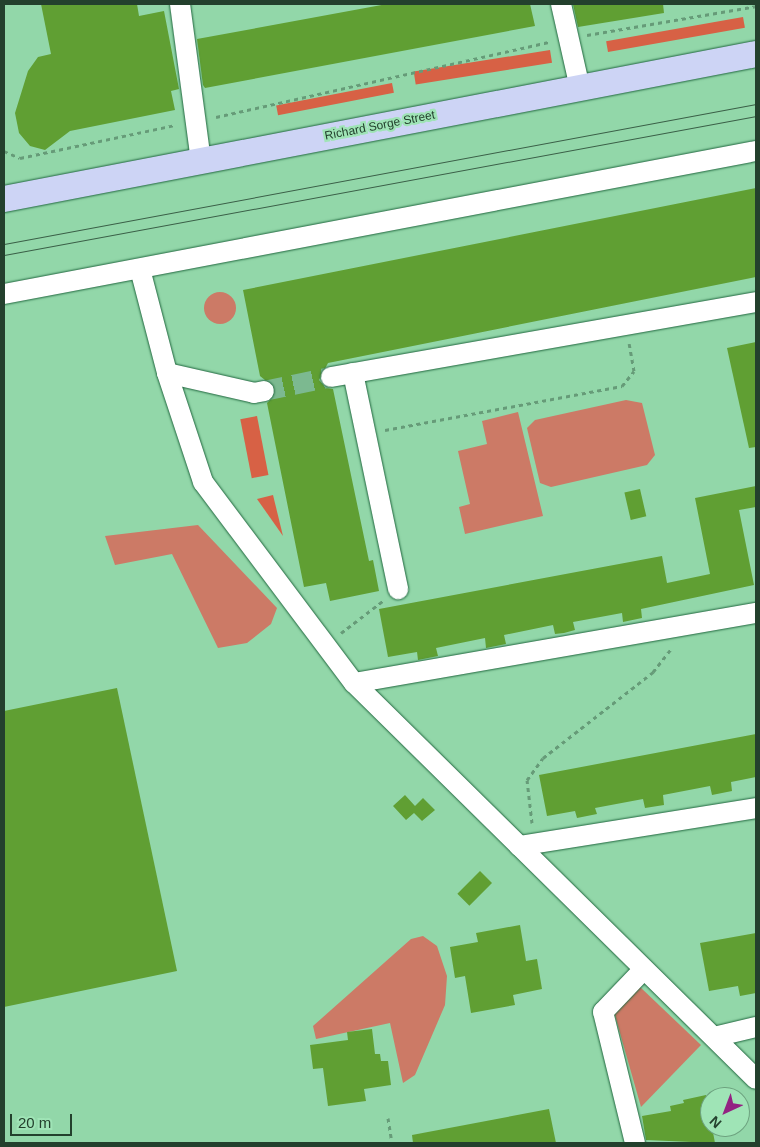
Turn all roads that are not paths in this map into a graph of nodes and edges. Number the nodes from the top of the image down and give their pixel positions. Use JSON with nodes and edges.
{"nodes":[{"id":1,"x":197,"y":4,"type":"edge"},
{"id":2,"x":561,"y":4,"type":"edge"},
{"id":3,"x":178,"y":6,"type":"edge"},
{"id":4,"x":756,"y":54,"type":"edge"},
{"id":5,"x":580,"y":88,"type":"junction"},
{"id":6,"x":756,"y":151,"type":"edge"},
{"id":7,"x":201,"y":161,"type":"junction"},
{"id":8,"x":4,"y":199,"type":"edge"},
{"id":9,"x":140,"y":269,"type":"junction"},
{"id":10,"x":4,"y":294,"type":"edge"},
{"id":11,"x":756,"y":302,"type":"edge"},
{"id":12,"x":167,"y":373,"type":"junction"},
{"id":13,"x":353,"y":373,"type":"junction"},
{"id":14,"x":331,"y":377,"type":"tunnel mouth"},
{"id":15,"x":264,"y":391,"type":"tunnel mouth"},
{"id":16,"x":398,"y":589,"type":"road end"},
{"id":17,"x":756,"y":612,"type":"edge"},
{"id":18,"x":354,"y":683,"type":"junction"},
{"id":19,"x":756,"y":808,"type":"edge"},
{"id":20,"x":527,"y":845,"type":"junction"},
{"id":21,"x":644,"y":969,"type":"junction"},
{"id":22,"x":756,"y":1027,"type":"edge"},
{"id":23,"x":714,"y":1037,"type":"junction"},
{"id":24,"x":756,"y":1079,"type":"edge"},
{"id":25,"x":635,"y":1143,"type":"edge"}],
"edges":[{"from":1,"to":3,"type":"street"},
{"from":2,"to":5,"type":"street"},
{"from":3,"to":7,"type":"street"},
{"from":4,"to":5,"type":"main road","name":"Richard Sorge Street"},
{"from":5,"to":7,"type":"main road","name":"Richard Sorge Street"},
{"from":6,"to":9,"type":"street"},
{"from":7,"to":8,"type":"main road","name":"Richard Sorge Street"},
{"from":9,"to":10,"type":"street"},
{"from":9,"to":12,"type":"street"},
{"from":11,"to":13,"type":"street"},
{"from":12,"to":15,"type":"street"},
{"from":12,"to":18,"type":"street"},
{"from":13,"to":14,"type":"street"},
{"from":13,"to":16,"type":"street"},
{"from":17,"to":18,"type":"street"},
{"from":18,"to":20,"type":"street"},
{"from":19,"to":20,"type":"street"},
{"from":20,"to":21,"type":"street"},
{"from":21,"to":23,"type":"street"},
{"from":21,"to":25,"type":"street"},
{"from":22,"to":23,"type":"street"},
{"from":23,"to":24,"type":"street"}]}
